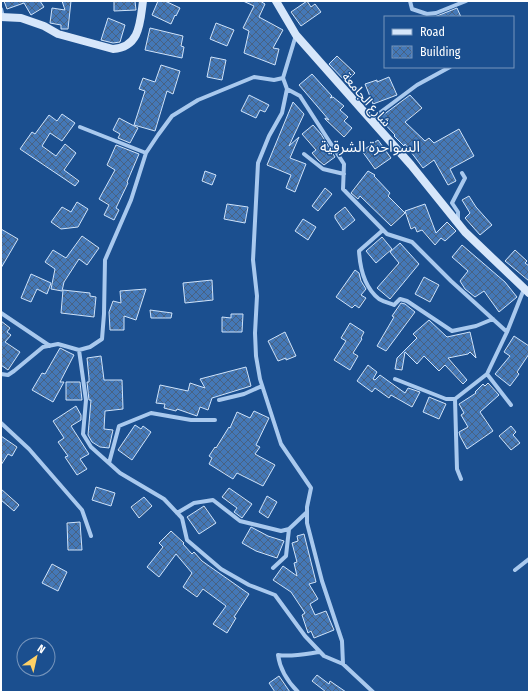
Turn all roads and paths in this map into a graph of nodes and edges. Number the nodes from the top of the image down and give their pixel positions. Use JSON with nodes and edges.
{"nodes":[{"id":1,"x":143,"y":1,"type":"edge"},
{"id":2,"x":276,"y":1,"type":"edge"},
{"id":3,"x":410,"y":1,"type":"edge"},
{"id":4,"x":466,"y":1,"type":"edge"},
{"id":5,"x":1,"y":9,"type":"edge"},
{"id":6,"x":2,"y":17,"type":"edge"},
{"id":7,"x":296,"y":35,"type":"junction"},
{"id":8,"x":448,"y":68,"type":"edge"},
{"id":9,"x":283,"y":78,"type":"junction"},
{"id":10,"x":286,"y":89,"type":"junction"},
{"id":11,"x":370,"y":120,"type":"junction"},
{"id":12,"x":80,"y":128,"type":"dead end"},
{"id":13,"x":146,"y":153,"type":"junction"},
{"id":14,"x":304,"y":154,"type":"dead end"},
{"id":15,"x":462,"y":173,"type":"dead end"},
{"id":16,"x":344,"y":174,"type":"junction"},
{"id":17,"x":458,"y":223,"type":"junction"},
{"id":18,"x":383,"y":230,"type":"junction"},
{"id":19,"x":526,"y":291,"type":"edge"},
{"id":20,"x":1,"y":313,"type":"edge"},
{"id":21,"x":493,"y":319,"type":"junction"},
{"id":22,"x":507,"y":332,"type":"junction"},
{"id":23,"x":50,"y":346,"type":"junction"},
{"id":24,"x":79,"y":350,"type":"junction"},
{"id":25,"x":1,"y":374,"type":"edge"},
{"id":26,"x":487,"y":374,"type":"junction"},
{"id":27,"x":395,"y":378,"type":"dead end"},
{"id":28,"x":262,"y":386,"type":"junction"},
{"id":29,"x":219,"y":400,"type":"dead end"},
{"id":30,"x":455,"y":400,"type":"junction"},
{"id":31,"x":511,"y":405,"type":"dead end"},
{"id":32,"x":215,"y":420,"type":"dead end"},
{"id":33,"x":1,"y":423,"type":"edge"},
{"id":34,"x":109,"y":463,"type":"junction"},
{"id":35,"x":461,"y":479,"type":"dead end"},
{"id":36,"x":307,"y":512,"type":"junction"},
{"id":37,"x":177,"y":513,"type":"junction"},
{"id":38,"x":289,"y":529,"type":"junction"},
{"id":39,"x":91,"y":536,"type":"dead end"},
{"id":40,"x":529,"y":559,"type":"edge"},
{"id":41,"x":273,"y":568,"type":"dead end"},
{"id":42,"x":515,"y":570,"type":"dead end"},
{"id":43,"x":319,"y":652,"type":"junction"},
{"id":44,"x":343,"y":664,"type":"junction"},
{"id":45,"x":298,"y":692,"type":"edge"},
{"id":46,"x":373,"y":692,"type":"edge"}],
"edges":[{"from":1,"to":6,"type":"main road"},
{"from":2,"to":7,"type":"main road","name":"شارع الجامعة"},
{"from":3,"to":4,"type":"street"},
{"from":5,"to":6,"type":"street"},
{"from":7,"to":9,"type":"street"},
{"from":7,"to":11,"type":"main road","name":"شارع الجامعة"},
{"from":8,"to":11,"type":"street"},
{"from":9,"to":10,"type":"street"},
{"from":9,"to":13,"type":"street"},
{"from":10,"to":16,"type":"street"},
{"from":10,"to":28,"type":"street"},
{"from":11,"to":17,"type":"main road","name":"شارع الجامعة"},
{"from":12,"to":13,"type":"street"},
{"from":13,"to":24,"type":"street"},
{"from":14,"to":16,"type":"street"},
{"from":15,"to":17,"type":"street"},
{"from":16,"to":18,"type":"street"},
{"from":17,"to":19,"type":"main road","name":"شارع الجامعة"},
{"from":18,"to":21,"type":"street"},
{"from":18,"to":21,"type":"street"},
{"from":19,"to":22,"type":"street"},
{"from":20,"to":23,"type":"street"},
{"from":21,"to":22,"type":"street"},
{"from":22,"to":26,"type":"street"},
{"from":23,"to":24,"type":"street"},
{"from":23,"to":25,"type":"street"},
{"from":24,"to":34,"type":"street"},
{"from":26,"to":30,"type":"street"},
{"from":26,"to":31,"type":"street"},
{"from":27,"to":30,"type":"street"},
{"from":28,"to":29,"type":"street"},
{"from":28,"to":36,"type":"street"},
{"from":30,"to":35,"type":"street"},
{"from":32,"to":34,"type":"street"},
{"from":33,"to":39,"type":"street"},
{"from":34,"to":37,"type":"street"},
{"from":36,"to":38,"type":"street"},
{"from":36,"to":44,"type":"street"},
{"from":37,"to":38,"type":"street"},
{"from":37,"to":43,"type":"street"},
{"from":38,"to":41,"type":"street"},
{"from":40,"to":42,"type":"street"},
{"from":43,"to":44,"type":"street"},
{"from":43,"to":45,"type":"street"},
{"from":44,"to":46,"type":"street"}]}
